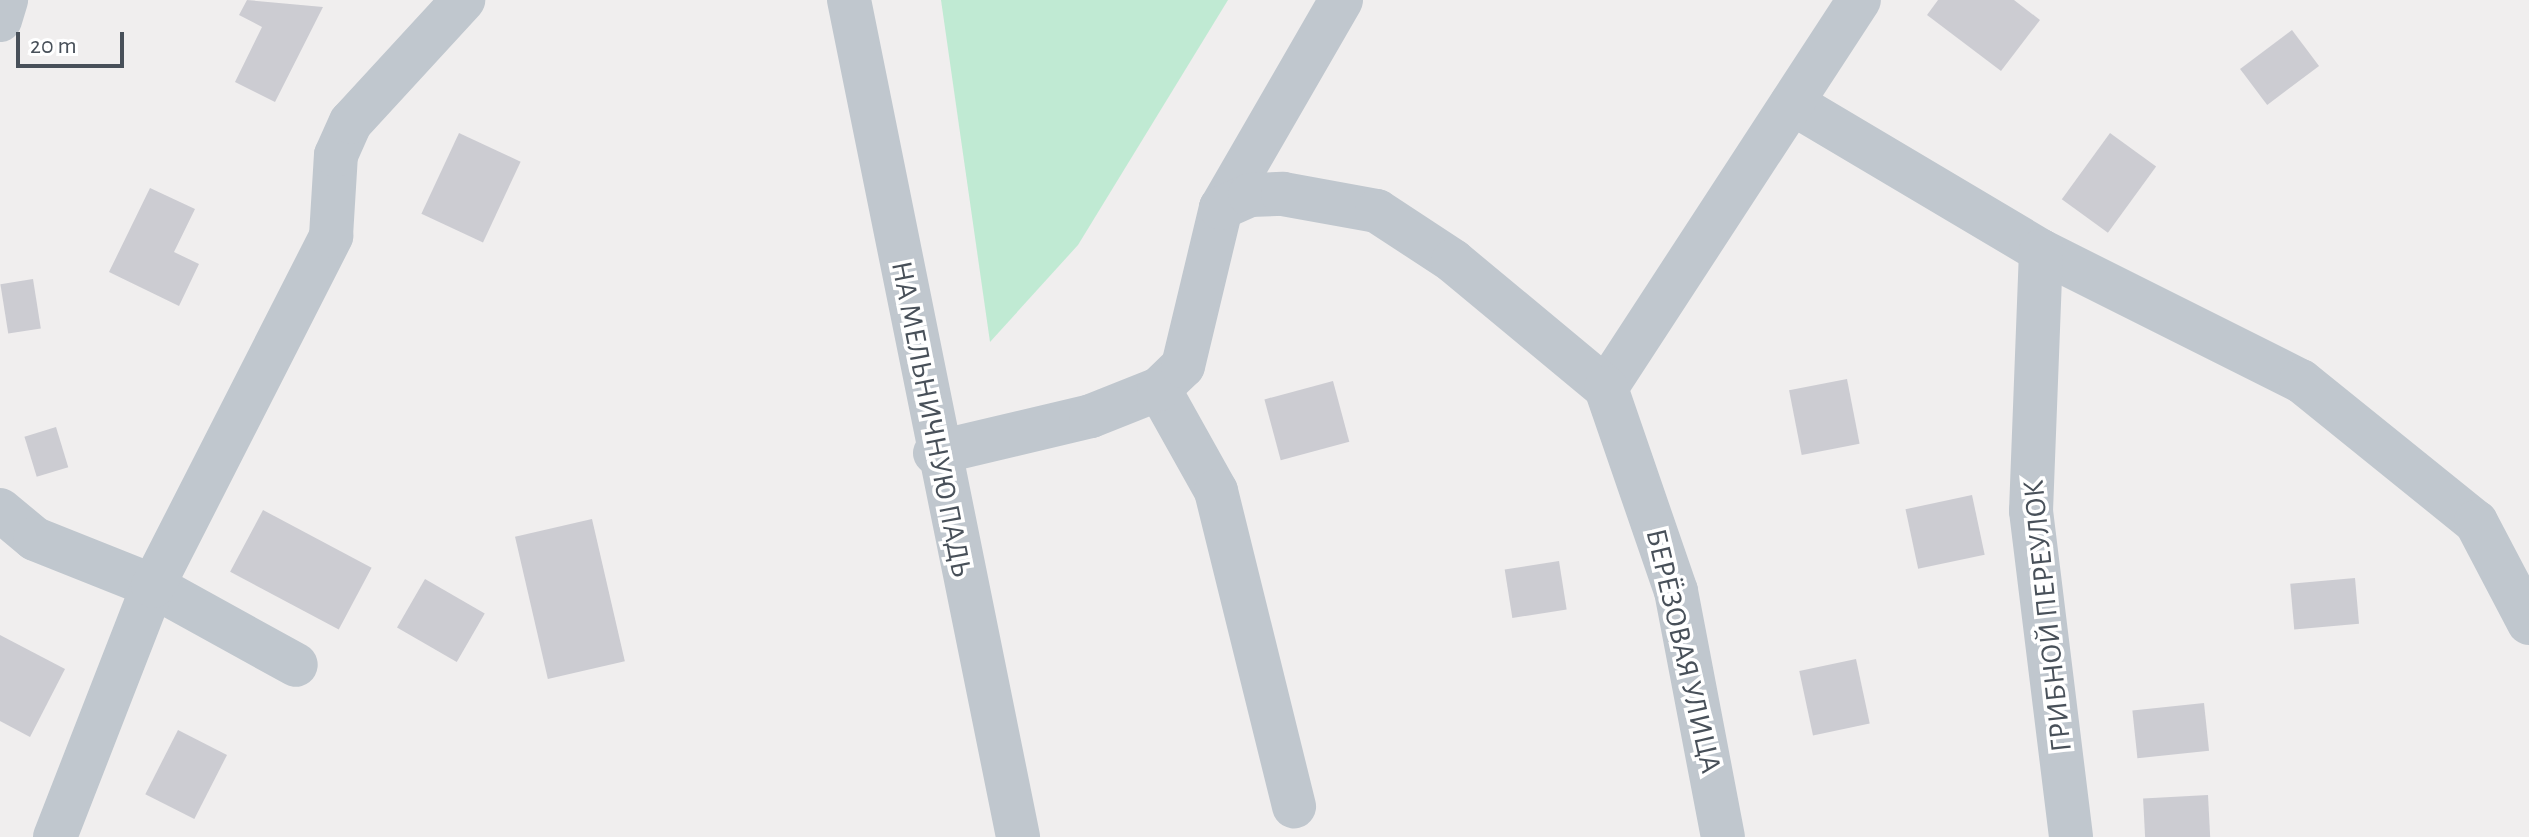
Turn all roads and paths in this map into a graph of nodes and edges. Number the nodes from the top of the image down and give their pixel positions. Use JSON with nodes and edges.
{"nodes":[{"id":1,"x":6,"y":0,"type":"edge"},
{"id":2,"x":463,"y":0,"type":"edge"},
{"id":3,"x":849,"y":0,"type":"edge"},
{"id":4,"x":1341,"y":0,"type":"edge"},
{"id":5,"x":1859,"y":0,"type":"edge"},
{"id":6,"x":0,"y":20,"type":"edge"},
{"id":7,"x":1792,"y":103,"type":"junction"},
{"id":8,"x":1221,"y":208,"type":"junction"},
{"id":9,"x":2041,"y":251,"type":"junction"},
{"id":10,"x":1606,"y":388,"type":"junction"},
{"id":11,"x":1159,"y":389,"type":"junction"},
{"id":12,"x":935,"y":453,"type":"junction"},
{"id":13,"x":0,"y":510,"type":"edge"},
{"id":14,"x":153,"y":586,"type":"junction"},
{"id":15,"x":2529,"y":623,"type":"edge"},
{"id":16,"x":296,"y":665,"type":"dead end"},
{"id":17,"x":1294,"y":807,"type":"dead end"},
{"id":18,"x":55,"y":837,"type":"edge"},
{"id":19,"x":1018,"y":837,"type":"edge"},
{"id":20,"x":1723,"y":837,"type":"edge"},
{"id":21,"x":2071,"y":837,"type":"edge"}],
"edges":[{"from":1,"to":6,"type":"street"},
{"from":2,"to":14,"type":"street"},
{"from":3,"to":12,"type":"street","name":"НА МЕЛЬНИЧНУЮ ПАДЬ"},
{"from":4,"to":8,"type":"street"},
{"from":5,"to":7,"type":"street"},
{"from":7,"to":9,"type":"street"},
{"from":7,"to":10,"type":"street"},
{"from":8,"to":10,"type":"street"},
{"from":8,"to":11,"type":"street"},
{"from":9,"to":15,"type":"street"},
{"from":9,"to":21,"type":"street","name":"ГРИБНОЙ ПЕРЕУЛОК"},
{"from":10,"to":20,"type":"street","name":"БЕРЁЗОВАЯ УЛИЦА"},
{"from":11,"to":12,"type":"street"},
{"from":11,"to":17,"type":"street"},
{"from":12,"to":19,"type":"street","name":"НА МЕЛЬНИЧНУЮ ПАДЬ"},
{"from":13,"to":14,"type":"street"},
{"from":14,"to":16,"type":"street"},
{"from":14,"to":18,"type":"street"}]}
